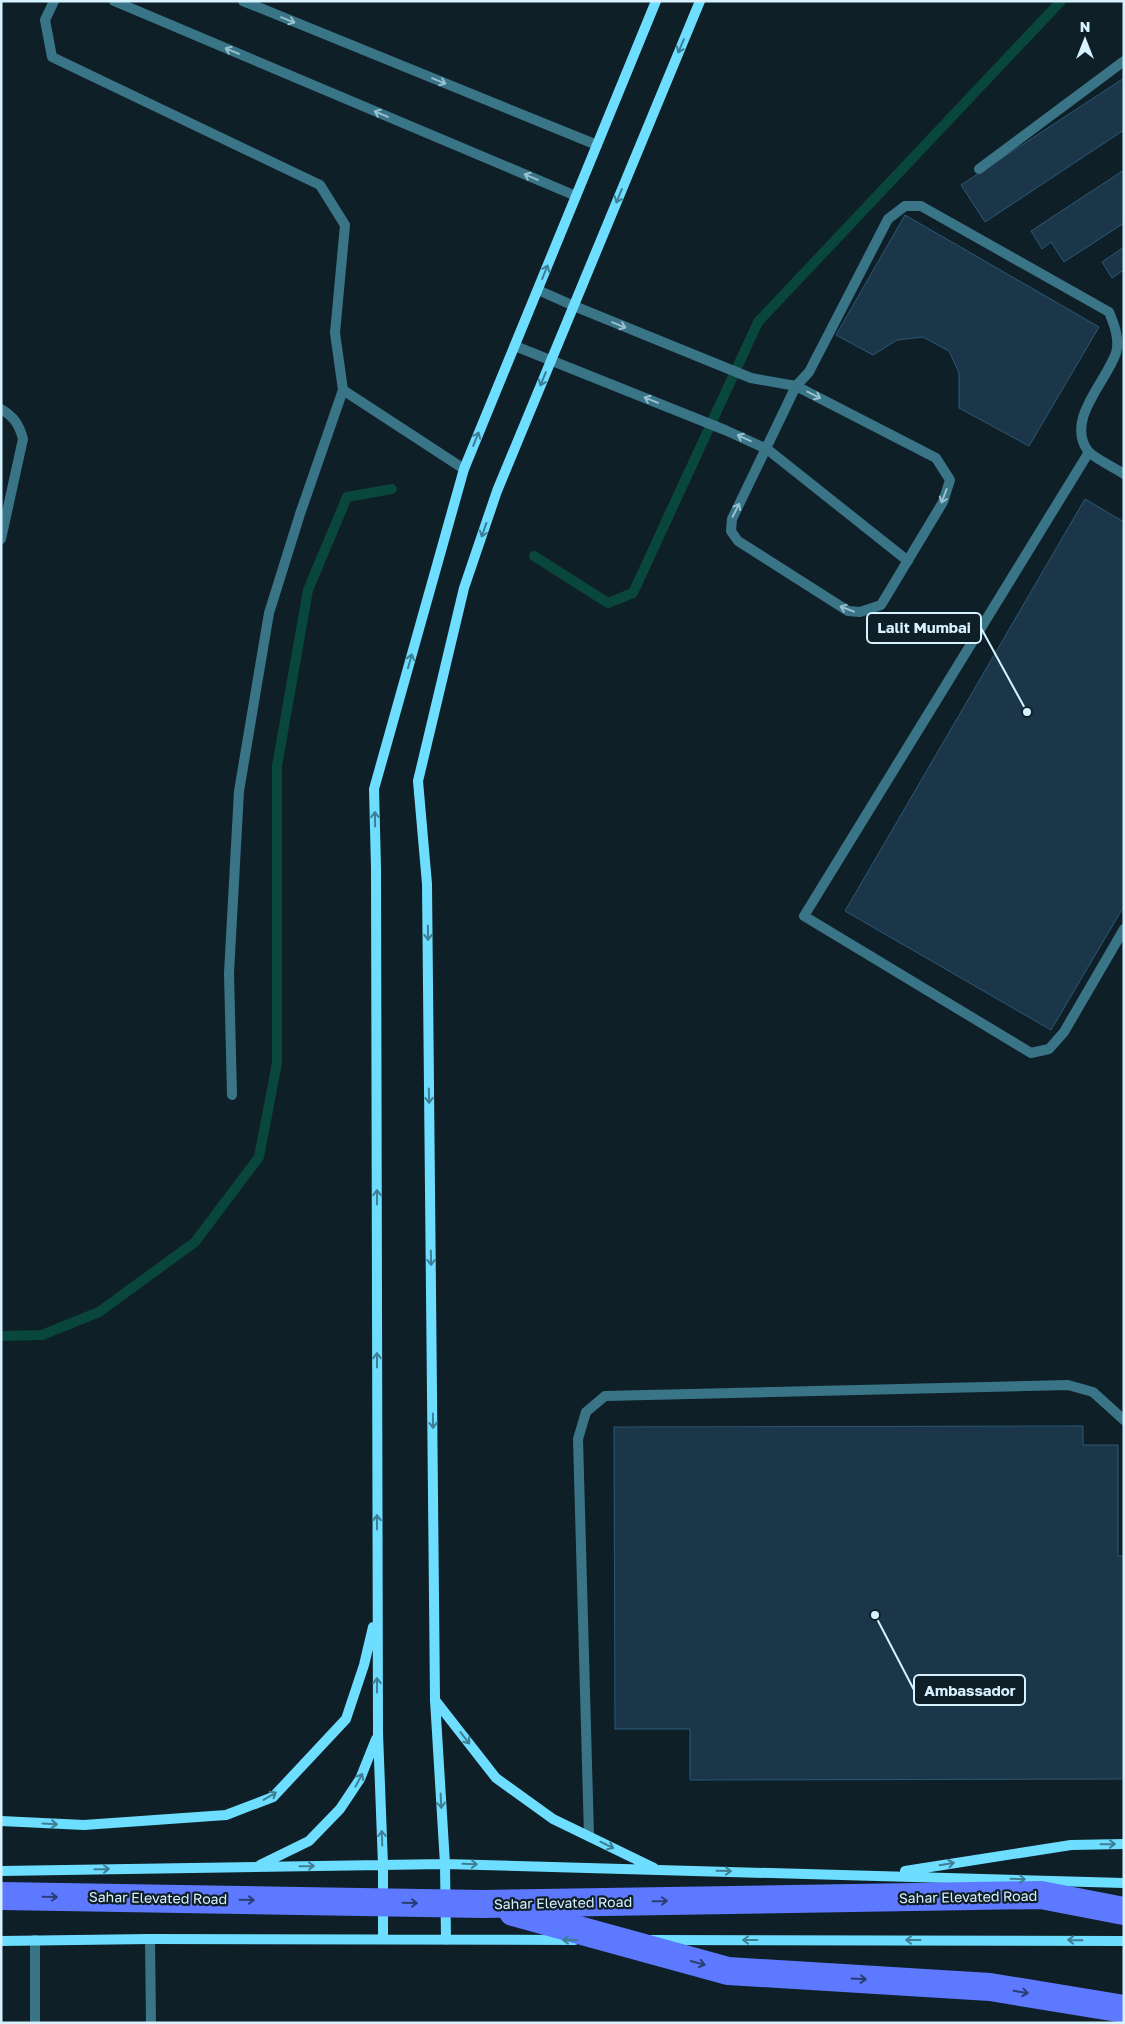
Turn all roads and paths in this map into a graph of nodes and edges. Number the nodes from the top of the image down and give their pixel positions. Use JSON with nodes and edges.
{"nodes":[{"id":1,"x":54,"y":1,"type":"edge"},
{"id":2,"x":114,"y":1,"type":"edge"},
{"id":3,"x":243,"y":1,"type":"edge"},
{"id":4,"x":656,"y":1,"type":"edge"},
{"id":5,"x":700,"y":1,"type":"edge"},
{"id":6,"x":1124,"y":61,"type":"edge"},
{"id":7,"x":598,"y":145,"type":"junction"},
{"id":8,"x":979,"y":169,"type":"dead end"},
{"id":9,"x":576,"y":196,"type":"junction"},
{"id":10,"x":538,"y":290,"type":"junction"},
{"id":11,"x":574,"y":306,"type":"junction"},
{"id":12,"x":515,"y":346,"type":"junction"},
{"id":13,"x":551,"y":361,"type":"junction"},
{"id":14,"x":796,"y":386,"type":"junction"},
{"id":15,"x":343,"y":390,"type":"junction"},
{"id":16,"x":1,"y":409,"type":"edge"},
{"id":17,"x":766,"y":449,"type":"junction"},
{"id":18,"x":1089,"y":452,"type":"junction"},
{"id":19,"x":464,"y":470,"type":"junction"},
{"id":20,"x":1124,"y":474,"type":"edge"},
{"id":21,"x":1,"y":539,"type":"edge"},
{"id":22,"x":908,"y":561,"type":"junction"},
{"id":23,"x":1124,"y":929,"type":"edge"},
{"id":24,"x":232,"y":1095,"type":"dead end"},
{"id":25,"x":1124,"y":1420,"type":"edge"},
{"id":26,"x":377,"y":1609,"type":"junction"},
{"id":27,"x":435,"y":1700,"type":"junction"},
{"id":28,"x":378,"y":1733,"type":"junction"},
{"id":29,"x":1,"y":1821,"type":"edge"},
{"id":30,"x":589,"y":1836,"type":"junction"},
{"id":31,"x":1124,"y":1844,"type":"edge"},
{"id":32,"x":445,"y":1864,"type":"junction"},
{"id":33,"x":383,"y":1865,"type":"junction"},
{"id":34,"x":258,"y":1866,"type":"junction"},
{"id":35,"x":1,"y":1870,"type":"edge"},
{"id":36,"x":658,"y":1870,"type":"junction"},
{"id":37,"x":881,"y":1875,"type":"junction"},
{"id":38,"x":1124,"y":1883,"type":"edge"},
{"id":39,"x":1,"y":1896,"type":"edge"},
{"id":40,"x":483,"y":1904,"type":"junction"},
{"id":41,"x":1124,"y":1911,"type":"edge"},
{"id":42,"x":150,"y":1939,"type":"junction"},
{"id":43,"x":383,"y":1939,"type":"junction"},
{"id":44,"x":34,"y":1940,"type":"junction"},
{"id":45,"x":446,"y":1940,"type":"junction"},
{"id":46,"x":1,"y":1941,"type":"edge"},
{"id":47,"x":1124,"y":1941,"type":"edge"},
{"id":48,"x":1124,"y":2009,"type":"edge"},
{"id":49,"x":36,"y":2023,"type":"edge"},
{"id":50,"x":151,"y":2023,"type":"edge"}],
"edges":[{"from":1,"to":15,"type":"lane"},
{"from":9,"to":2,"type":"lane","one_way":true},
{"from":3,"to":7,"type":"lane","one_way":true},
{"from":4,"to":7,"type":"main road"},
{"from":5,"to":11,"type":"main road","one_way":true},
{"from":6,"to":8,"type":"lane"},
{"from":7,"to":9,"type":"main road"},
{"from":10,"to":9,"type":"main road","one_way":true},
{"from":10,"to":11,"type":"lane"},
{"from":10,"to":12,"type":"main road"},
{"from":11,"to":13,"type":"main road"},
{"from":11,"to":14,"type":"lane","one_way":true},
{"from":12,"to":13,"type":"lane"},
{"from":19,"to":12,"type":"main road","one_way":true},
{"from":17,"to":13,"type":"lane","one_way":true},
{"from":13,"to":27,"type":"main road","one_way":true},
{"from":14,"to":17,"type":"lane"},
{"from":14,"to":18,"type":"lane"},
{"from":14,"to":22,"type":"lane","one_way":true},
{"from":15,"to":19,"type":"lane"},
{"from":15,"to":24,"type":"lane"},
{"from":16,"to":21,"type":"lane"},
{"from":17,"to":22,"type":"lane"},
{"from":22,"to":17,"type":"lane","one_way":true},
{"from":18,"to":20,"type":"lane"},
{"from":18,"to":23,"type":"lane"},
{"from":26,"to":19,"type":"main road","one_way":true},
{"from":25,"to":30,"type":"lane"},
{"from":28,"to":26,"type":"main road","one_way":true},
{"from":29,"to":26,"type":"main road","one_way":true},
{"from":27,"to":30,"type":"main road","one_way":true},
{"from":27,"to":32,"type":"main road","one_way":true},
{"from":33,"to":28,"type":"main road","one_way":true},
{"from":34,"to":28,"type":"main road","one_way":true},
{"from":30,"to":36,"type":"main road","one_way":true},
{"from":37,"to":31,"type":"main road","one_way":true},
{"from":32,"to":33,"type":"main road"},
{"from":32,"to":36,"type":"main road","one_way":true},
{"from":32,"to":45,"type":"main road"},
{"from":34,"to":33,"type":"main road","one_way":true},
{"from":33,"to":43,"type":"main road"},
{"from":35,"to":34,"type":"main road","one_way":true},
{"from":36,"to":37,"type":"main road","one_way":true},
{"from":37,"to":38,"type":"main road","one_way":true},
{"from":39,"to":40,"type":"main road","name":"Sahar Elevated Road","one_way":true,"bridge":true},
{"from":40,"to":41,"type":"main road","name":"Sahar Elevated Road","one_way":true,"bridge":true},
{"from":40,"to":48,"type":"main road","one_way":true,"bridge":true},
{"from":42,"to":43,"type":"main road"},
{"from":42,"to":44,"type":"main road"},
{"from":42,"to":50,"type":"lane"},
{"from":43,"to":45,"type":"main road"},
{"from":44,"to":46,"type":"main road"},
{"from":44,"to":49,"type":"lane"},
{"from":47,"to":45,"type":"main road","one_way":true}]}
